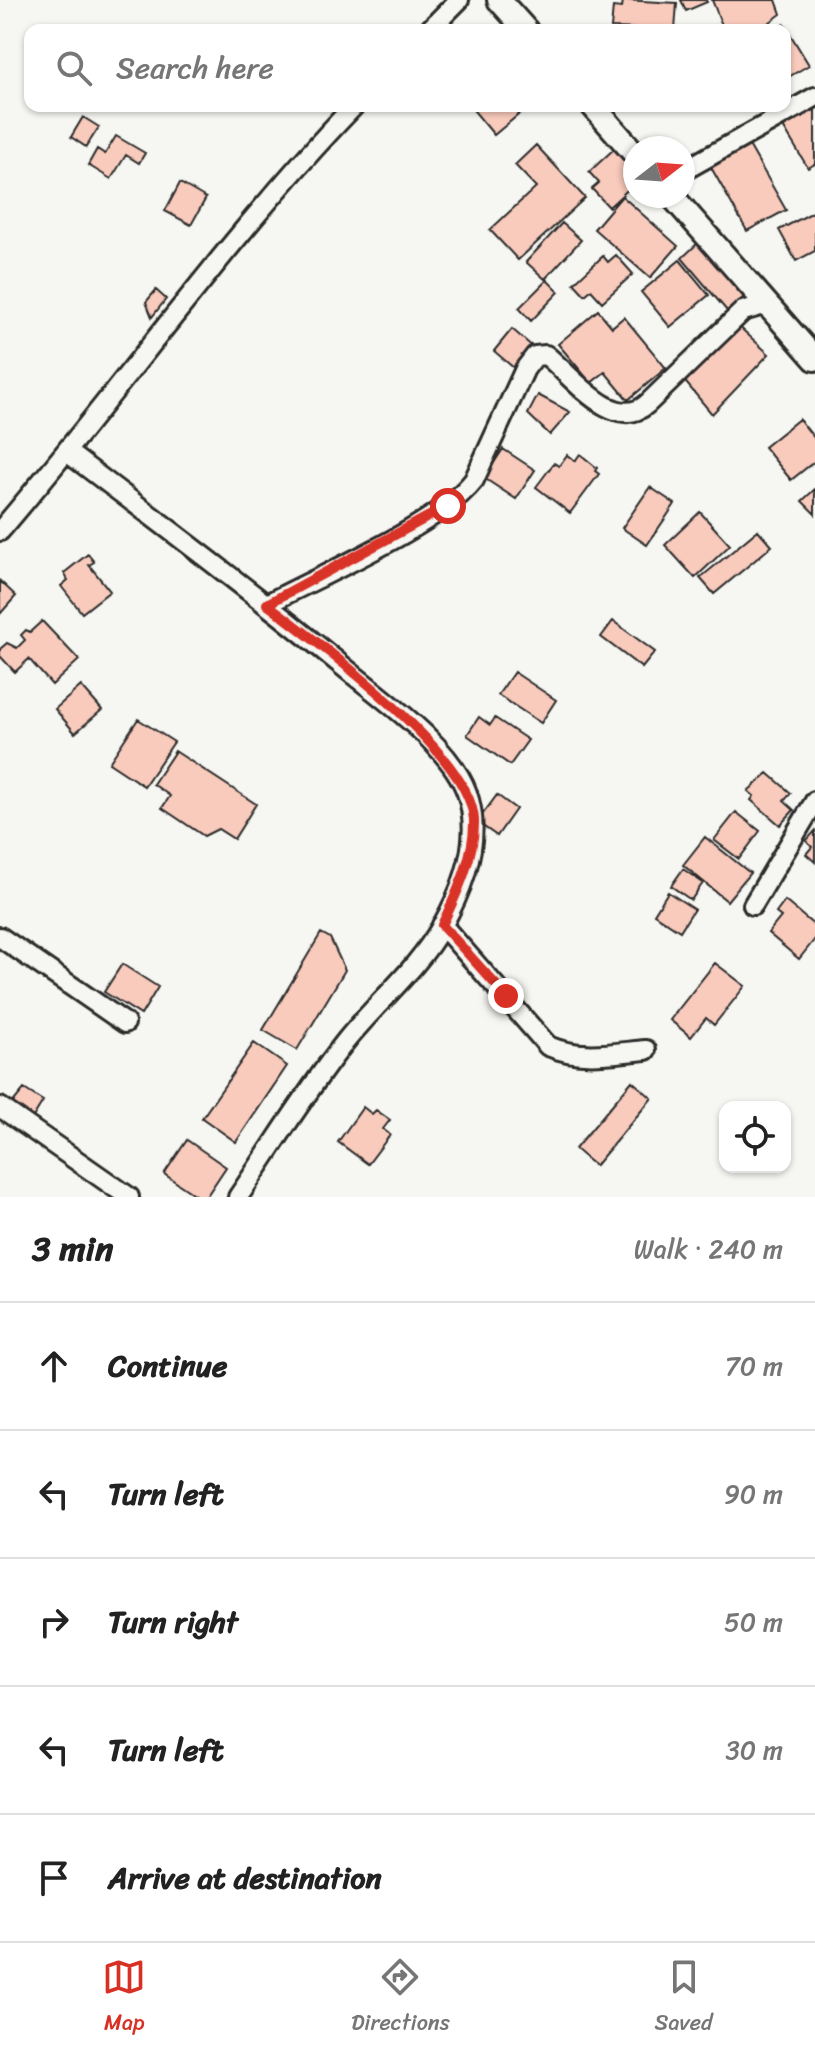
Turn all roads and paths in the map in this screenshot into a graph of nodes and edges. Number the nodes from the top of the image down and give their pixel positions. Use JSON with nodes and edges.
{"nodes":[{"id":1,"x":459,"y":0,"type":"edge"},
{"id":2,"x":499,"y":0,"type":"edge"},
{"id":3,"x":435,"y":24,"type":"edge"},
{"id":4,"x":521,"y":24,"type":"edge"},
{"id":5,"x":815,"y":97,"type":"edge"},
{"id":6,"x":791,"y":110,"type":"edge"},
{"id":7,"x":348,"y":112,"type":"edge"},
{"id":8,"x":598,"y":112,"type":"edge"},
{"id":9,"x":788,"y":112,"type":"edge"},
{"id":10,"x":623,"y":140,"type":"edge"},
{"id":11,"x":695,"y":164,"type":"edge"},
{"id":12,"x":683,"y":208,"type":"edge"},
{"id":13,"x":767,"y":304,"type":"junction"},
{"id":14,"x":815,"y":359,"type":"edge"},
{"id":15,"x":67,"y":452,"type":"junction"},
{"id":16,"x":0,"y":531,"type":"edge"},
{"id":17,"x":267,"y":604,"type":"junction"},
{"id":18,"x":815,"y":801,"type":"edge"},
{"id":19,"x":753,"y":905,"type":"dead end"},
{"id":20,"x":442,"y":925,"type":"junction"},
{"id":21,"x":0,"y":937,"type":"edge"},
{"id":22,"x":125,"y":1023,"type":"dead end"},
{"id":23,"x":646,"y":1050,"type":"dead end"},
{"id":24,"x":0,"y":1107,"type":"edge"},
{"id":25,"x":129,"y":1197,"type":"edge"},
{"id":26,"x":238,"y":1197,"type":"edge"}],
"edges":[{"from":1,"to":3,"type":"street"},
{"from":2,"to":4,"type":"street"},
{"from":5,"to":6,"type":"street"},
{"from":7,"to":15,"type":"street"},
{"from":8,"to":10,"type":"street"},
{"from":9,"to":11,"type":"street"},
{"from":12,"to":13,"type":"street"},
{"from":13,"to":14,"type":"street"},
{"from":13,"to":17,"type":"street"},
{"from":15,"to":16,"type":"street"},
{"from":15,"to":17,"type":"street"},
{"from":17,"to":20,"type":"street"},
{"from":18,"to":19,"type":"street"},
{"from":20,"to":23,"type":"street"},
{"from":20,"to":26,"type":"street"},
{"from":21,"to":22,"type":"street"},
{"from":24,"to":25,"type":"street"}]}
